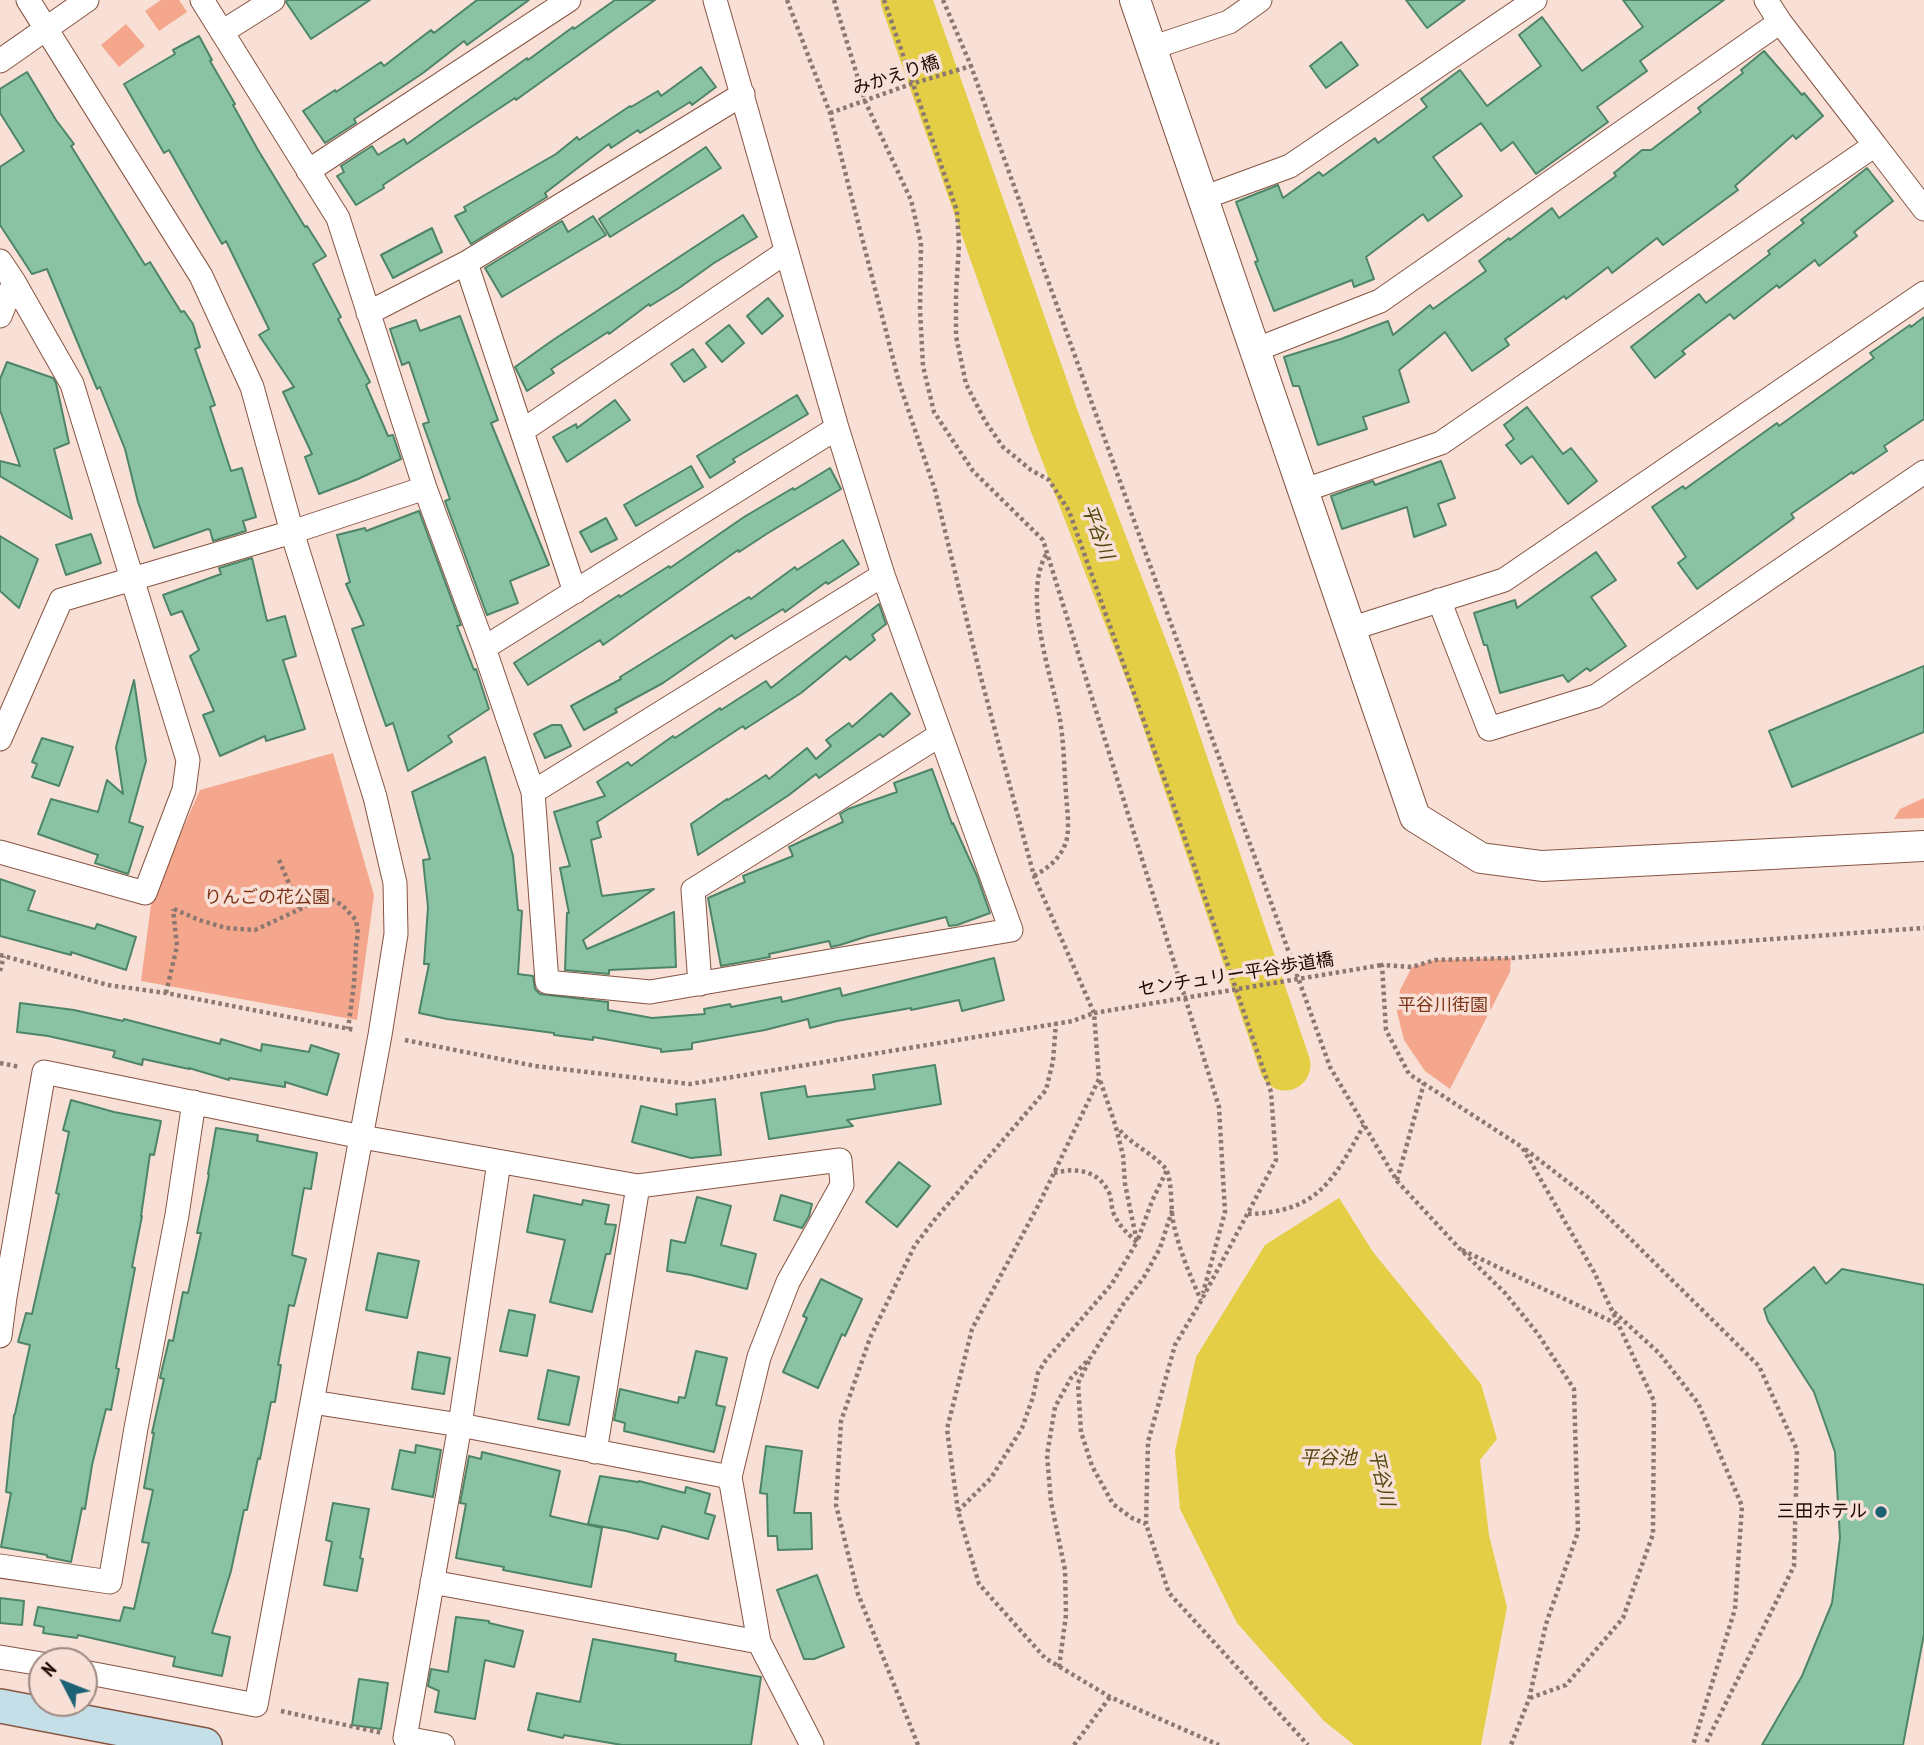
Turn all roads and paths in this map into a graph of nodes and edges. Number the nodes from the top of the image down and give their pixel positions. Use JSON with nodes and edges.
{"nodes":[{"id":1,"x":28,"y":0,"type":"edge"},
{"id":2,"x":87,"y":0,"type":"edge"},
{"id":3,"x":202,"y":0,"type":"edge"},
{"id":4,"x":273,"y":0,"type":"edge"},
{"id":5,"x":569,"y":0,"type":"edge"},
{"id":6,"x":715,"y":0,"type":"edge"},
{"id":7,"x":834,"y":0,"type":"edge"},
{"id":8,"x":884,"y":0,"type":"edge"},
{"id":9,"x":943,"y":0,"type":"edge"},
{"id":10,"x":1135,"y":0,"type":"edge"},
{"id":11,"x":1261,"y":0,"type":"edge"},
{"id":12,"x":1535,"y":0,"type":"edge"},
{"id":13,"x":1766,"y":0,"type":"edge"},
{"id":14,"x":1780,"y":22,"type":"junction"},
{"id":15,"x":46,"y":28,"type":"junction"},
{"id":16,"x":222,"y":32,"type":"junction"},
{"id":17,"x":1151,"y":48,"type":"junction"},
{"id":18,"x":0,"y":61,"type":"edge"},
{"id":19,"x":971,"y":66,"type":"junction"},
{"id":20,"x":743,"y":94,"type":"junction"},
{"id":21,"x":864,"y":101,"type":"junction"},
{"id":22,"x":830,"y":113,"type":"dead end"},
{"id":23,"x":1875,"y":145,"type":"junction"},
{"id":24,"x":308,"y":171,"type":"junction"},
{"id":25,"x":1203,"y":198,"type":"junction"},
{"id":26,"x":1924,"y":209,"type":"edge"},
{"id":27,"x":786,"y":252,"type":"junction"},
{"id":28,"x":0,"y":261,"type":"edge"},
{"id":29,"x":466,"y":263,"type":"junction"},
{"id":30,"x":14,"y":282,"type":"junction"},
{"id":31,"x":1924,"y":293,"type":"edge"},
{"id":32,"x":368,"y":313,"type":"junction"},
{"id":33,"x":0,"y":316,"type":"edge"},
{"id":34,"x":1255,"y":350,"type":"junction"},
{"id":35,"x":837,"y":428,"type":"junction"},
{"id":36,"x":522,"y":430,"type":"junction"},
{"id":37,"x":1924,"y":472,"type":"edge"},
{"id":38,"x":425,"y":488,"type":"junction"},
{"id":39,"x":1302,"y":491,"type":"junction"},
{"id":40,"x":292,"y":532,"type":"junction"},
{"id":41,"x":1047,"y":552,"type":"junction"},
{"id":42,"x":883,"y":575,"type":"junction"},
{"id":43,"x":132,"y":578,"type":"junction"},
{"id":44,"x":575,"y":592,"type":"junction"},
{"id":45,"x":1440,"y":600,"type":"junction"},
{"id":46,"x":1350,"y":629,"type":"junction"},
{"id":47,"x":485,"y":648,"type":"junction"},
{"id":48,"x":940,"y":735,"type":"junction"},
{"id":49,"x":0,"y":739,"type":"edge"},
{"id":50,"x":533,"y":792,"type":"junction"},
{"id":51,"x":1924,"y":846,"type":"edge"},
{"id":52,"x":0,"y":852,"type":"edge"},
{"id":53,"x":279,"y":860,"type":"dead end"},
{"id":54,"x":1034,"y":876,"type":"dead end"},
{"id":55,"x":145,"y":894,"type":"junction"},
{"id":56,"x":174,"y":909,"type":"junction"},
{"id":57,"x":300,"y":909,"type":"junction"},
{"id":58,"x":1924,"y":928,"type":"edge"},
{"id":59,"x":2,"y":955,"type":"edge"},
{"id":60,"x":366,"y":965,"type":"dead end"},
{"id":61,"x":1382,"y":965,"type":"junction"},
{"id":62,"x":354,"y":966,"type":"junction"},
{"id":63,"x":0,"y":971,"type":"edge"},
{"id":64,"x":700,"y":984,"type":"junction"},
{"id":65,"x":166,"y":993,"type":"junction"},
{"id":66,"x":1056,"y":1024,"type":"junction"},
{"id":67,"x":348,"y":1029,"type":"junction"},
{"id":68,"x":380,"y":1035,"type":"junction"},
{"id":69,"x":1100,"y":1079,"type":"dead end"},
{"id":70,"x":1424,"y":1083,"type":"junction"},
{"id":71,"x":194,"y":1102,"type":"junction"},
{"id":72,"x":1115,"y":1124,"type":"junction"},
{"id":73,"x":1364,"y":1125,"type":"junction"},
{"id":74,"x":362,"y":1137,"type":"junction"},
{"id":75,"x":1522,"y":1147,"type":"junction"},
{"id":76,"x":499,"y":1162,"type":"junction"},
{"id":77,"x":1167,"y":1170,"type":"junction"},
{"id":78,"x":1054,"y":1173,"type":"dead end"},
{"id":79,"x":1397,"y":1181,"type":"junction"},
{"id":80,"x":638,"y":1186,"type":"junction"},
{"id":81,"x":1172,"y":1208,"type":"junction"},
{"id":82,"x":1248,"y":1214,"type":"junction"},
{"id":83,"x":1137,"y":1242,"type":"junction"},
{"id":84,"x":1459,"y":1248,"type":"junction"},
{"id":85,"x":1201,"y":1300,"type":"junction"},
{"id":86,"x":1612,"y":1310,"type":"junction"},
{"id":87,"x":1619,"y":1326,"type":"junction"},
{"id":88,"x":0,"y":1336,"type":"edge"},
{"id":89,"x":1091,"y":1357,"type":"junction"},
{"id":90,"x":312,"y":1402,"type":"junction"},
{"id":91,"x":460,"y":1425,"type":"junction"},
{"id":92,"x":595,"y":1452,"type":"junction"},
{"id":93,"x":730,"y":1477,"type":"junction"},
{"id":94,"x":958,"y":1511,"type":"dead end"},
{"id":95,"x":1146,"y":1524,"type":"junction"},
{"id":96,"x":0,"y":1566,"type":"edge"},
{"id":97,"x":432,"y":1582,"type":"junction"},
{"id":98,"x":759,"y":1642,"type":"junction"},
{"id":99,"x":0,"y":1657,"type":"edge"},
{"id":100,"x":28,"y":1662,"type":"edge"},
{"id":101,"x":1059,"y":1667,"type":"dead end"},
{"id":102,"x":98,"y":1675,"type":"edge"},
{"id":103,"x":1110,"y":1697,"type":"dead end"},
{"id":104,"x":1530,"y":1699,"type":"junction"},
{"id":105,"x":256,"y":1705,"type":"junction"},
{"id":106,"x":0,"y":1706,"type":"edge"},
{"id":107,"x":405,"y":1738,"type":"junction"},
{"id":108,"x":205,"y":1745,"type":"edge"},
{"id":109,"x":443,"y":1745,"type":"edge"},
{"id":110,"x":812,"y":1745,"type":"edge"},
{"id":111,"x":918,"y":1745,"type":"edge"},
{"id":112,"x":1074,"y":1745,"type":"edge"},
{"id":113,"x":1308,"y":1745,"type":"edge"},
{"id":114,"x":1511,"y":1745,"type":"edge"},
{"id":115,"x":1693,"y":1745,"type":"edge"},
{"id":116,"x":1705,"y":1745,"type":"edge"}],
"edges":[{"from":1,"to":15,"type":"street"},
{"from":2,"to":15,"type":"street"},
{"from":3,"to":16,"type":"street"},
{"from":4,"to":16,"type":"street"},
{"from":5,"to":24,"type":"street"},
{"from":6,"to":20,"type":"street"},
{"from":7,"to":21,"type":"path"},
{"from":8,"to":82,"type":"path"},
{"from":9,"to":19,"type":"path"},
{"from":10,"to":17,"type":"street"},
{"from":11,"to":17,"type":"street"},
{"from":12,"to":25,"type":"street"},
{"from":13,"to":14,"type":"street"},
{"from":14,"to":23,"type":"street"},
{"from":14,"to":34,"type":"street"},
{"from":15,"to":18,"type":"street"},
{"from":15,"to":40,"type":"street"},
{"from":16,"to":24,"type":"street"},
{"from":17,"to":25,"type":"street"},
{"from":19,"to":21,"type":"path","name":"みかえり橋","bridge":true},
{"from":19,"to":73,"type":"path"},
{"from":20,"to":27,"type":"street"},
{"from":20,"to":29,"type":"street"},
{"from":21,"to":22,"type":"path","name":"みかえり橋","bridge":true},
{"from":21,"to":41,"type":"path"},
{"from":23,"to":26,"type":"street"},
{"from":23,"to":39,"type":"street"},
{"from":24,"to":32,"type":"street"},
{"from":25,"to":34,"type":"street"},
{"from":27,"to":35,"type":"street"},
{"from":27,"to":36,"type":"street"},
{"from":28,"to":30,"type":"street"},
{"from":29,"to":32,"type":"street"},
{"from":29,"to":36,"type":"street"},
{"from":30,"to":33,"type":"street"},
{"from":30,"to":43,"type":"street"},
{"from":31,"to":45,"type":"street"},
{"from":32,"to":38,"type":"street"},
{"from":34,"to":39,"type":"street"},
{"from":35,"to":42,"type":"street"},
{"from":35,"to":44,"type":"street"},
{"from":36,"to":44,"type":"street"},
{"from":37,"to":45,"type":"street"},
{"from":38,"to":40,"type":"street"},
{"from":38,"to":47,"type":"street"},
{"from":39,"to":46,"type":"street"},
{"from":40,"to":43,"type":"street"},
{"from":40,"to":68,"type":"street"},
{"from":41,"to":54,"type":"path"},
{"from":41,"to":85,"type":"path"},
{"from":42,"to":48,"type":"street"},
{"from":42,"to":50,"type":"street"},
{"from":43,"to":49,"type":"street"},
{"from":43,"to":55,"type":"street"},
{"from":44,"to":47,"type":"street"},
{"from":45,"to":46,"type":"street"},
{"from":46,"to":51,"type":"street"},
{"from":47,"to":50,"type":"street"},
{"from":48,"to":64,"type":"street"},
{"from":48,"to":64,"type":"street"},
{"from":50,"to":64,"type":"street"},
{"from":52,"to":55,"type":"street"},
{"from":53,"to":57,"type":"path"},
{"from":55,"to":56,"type":"path"},
{"from":56,"to":57,"type":"path"},
{"from":56,"to":65,"type":"path"},
{"from":57,"to":62,"type":"path"},
{"from":58,"to":61,"type":"path","name":"センチュリー平谷歩道橋"},
{"from":59,"to":63,"type":"path"},
{"from":59,"to":65,"type":"path","name":"センチュリー平谷歩道橋"},
{"from":60,"to":62,"type":"path"},
{"from":61,"to":66,"type":"path","name":"センチュリー平谷歩道橋","bridge":true},
{"from":61,"to":70,"type":"path"},
{"from":62,"to":67,"type":"path"},
{"from":65,"to":67,"type":"path","name":"センチュリー平谷歩道橋"},
{"from":66,"to":68,"type":"path","name":"センチュリー平谷歩道橋"},
{"from":66,"to":111,"type":"path"},
{"from":67,"to":68,"type":"path","name":"センチュリー平谷歩道橋"},
{"from":68,"to":74,"type":"street"},
{"from":69,"to":72,"type":"path"},
{"from":70,"to":75,"type":"path"},
{"from":70,"to":79,"type":"path"},
{"from":71,"to":74,"type":"street"},
{"from":71,"to":88,"type":"street"},
{"from":71,"to":96,"type":"street"},
{"from":72,"to":77,"type":"path"},
{"from":72,"to":83,"type":"path"},
{"from":73,"to":79,"type":"path"},
{"from":73,"to":82,"type":"path"},
{"from":74,"to":76,"type":"street"},
{"from":74,"to":90,"type":"street"},
{"from":75,"to":86,"type":"path"},
{"from":75,"to":116,"type":"path"},
{"from":76,"to":80,"type":"street"},
{"from":76,"to":91,"type":"street"},
{"from":77,"to":81,"type":"path"},
{"from":77,"to":83,"type":"path"},
{"from":78,"to":83,"type":"path"},
{"from":79,"to":84,"type":"path"},
{"from":80,"to":92,"type":"street"},
{"from":80,"to":93,"type":"street"},
{"from":81,"to":85,"type":"path"},
{"from":81,"to":89,"type":"path"},
{"from":82,"to":85,"type":"path"},
{"from":83,"to":94,"type":"path"},
{"from":84,"to":87,"type":"path"},
{"from":84,"to":104,"type":"path"},
{"from":85,"to":95,"type":"path"},
{"from":86,"to":87,"type":"path"},
{"from":86,"to":115,"type":"path"},
{"from":87,"to":104,"type":"path"},
{"from":89,"to":95,"type":"path"},
{"from":89,"to":101,"type":"path"},
{"from":90,"to":91,"type":"street"},
{"from":90,"to":105,"type":"street"},
{"from":91,"to":92,"type":"street"},
{"from":91,"to":97,"type":"street"},
{"from":92,"to":93,"type":"street"},
{"from":93,"to":98,"type":"street"},
{"from":95,"to":113,"type":"path"},
{"from":97,"to":98,"type":"street"},
{"from":97,"to":107,"type":"street"},
{"from":98,"to":110,"type":"street"},
{"from":99,"to":100,"type":"street"},
{"from":102,"to":105,"type":"street"},
{"from":103,"to":112,"type":"path"},
{"from":104,"to":114,"type":"path"},
{"from":105,"to":107,"type":"path"},
{"from":106,"to":108,"type":"main road"},
{"from":107,"to":109,"type":"street"}]}
